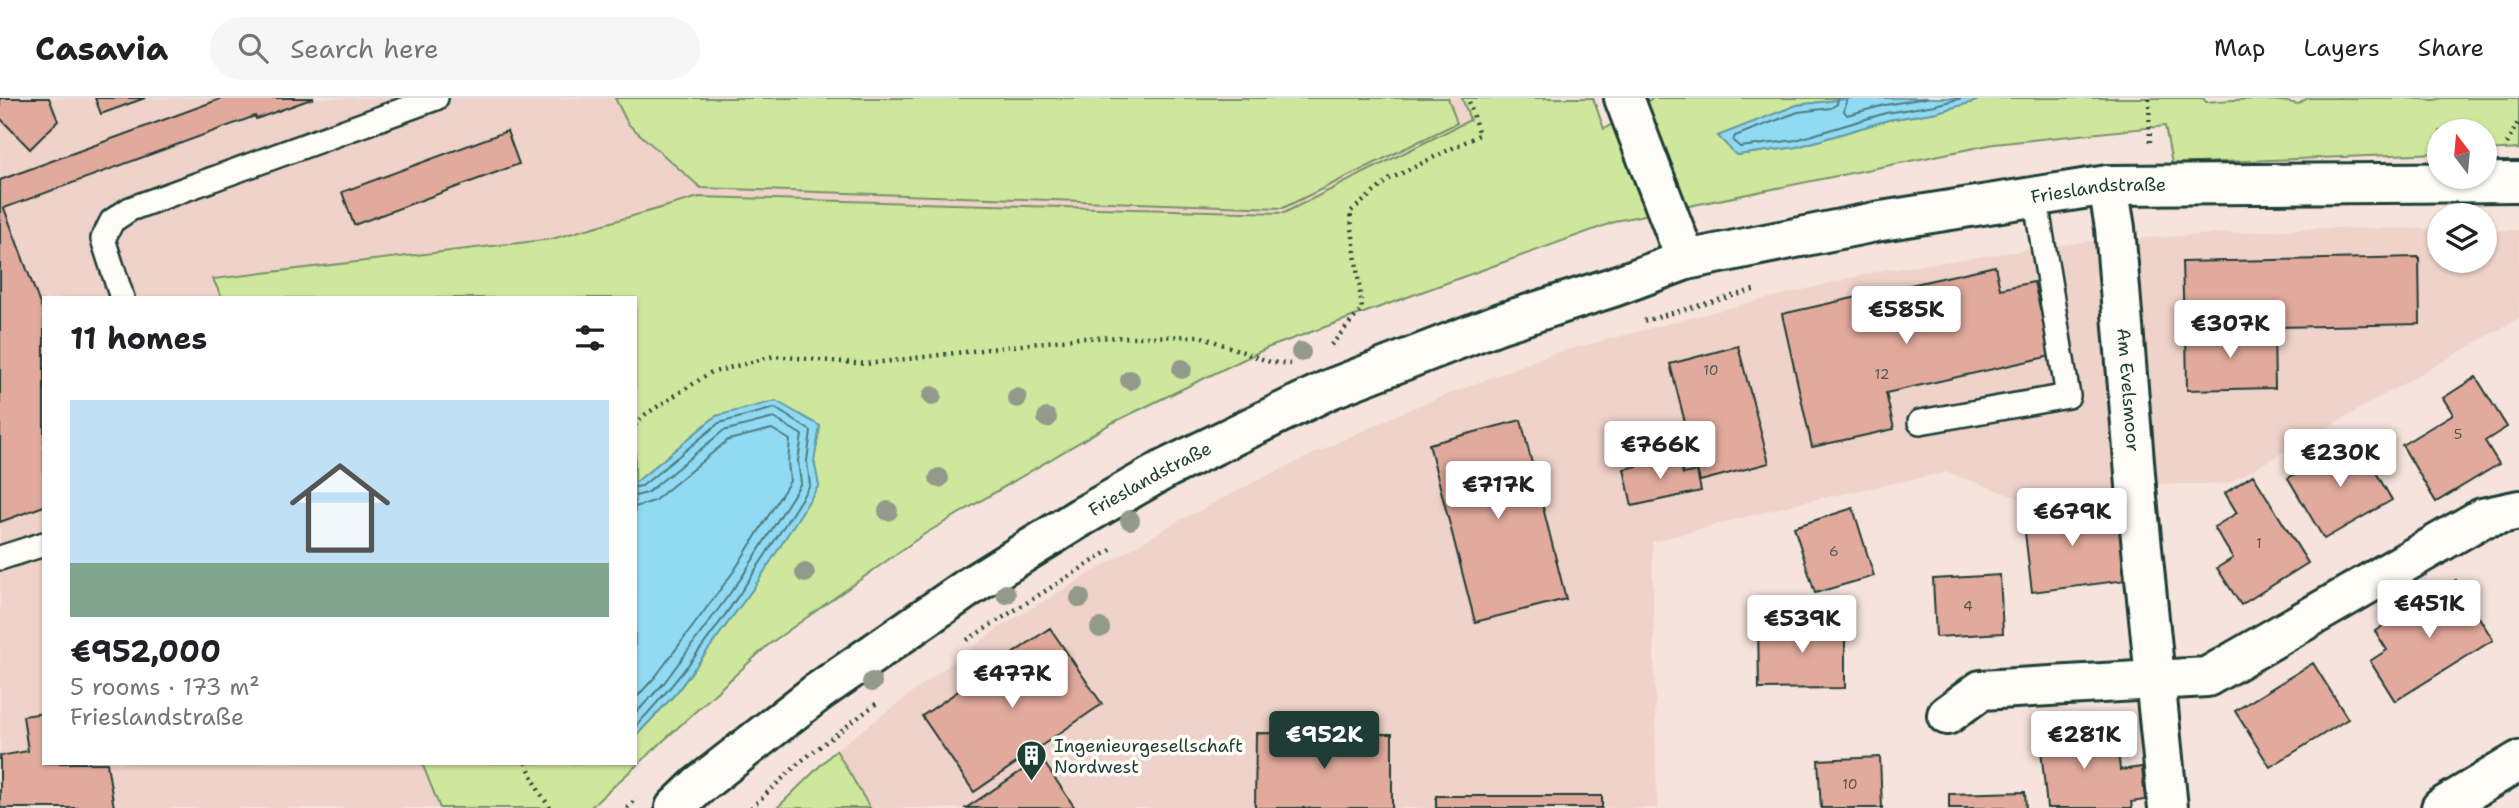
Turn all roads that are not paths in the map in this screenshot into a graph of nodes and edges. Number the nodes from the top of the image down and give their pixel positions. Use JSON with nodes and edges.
{"nodes":[{"id":1,"x":436,"y":98,"type":"edge"},
{"id":2,"x":1624,"y":98,"type":"edge"},
{"id":3,"x":2519,"y":182,"type":"edge"},
{"id":4,"x":2108,"y":186,"type":"junction"},
{"id":5,"x":2035,"y":196,"type":"junction"},
{"id":6,"x":1686,"y":260,"type":"junction"},
{"id":7,"x":121,"y":296,"type":"edge"},
{"id":8,"x":1920,"y":422,"type":"dead end"},
{"id":9,"x":2519,"y":510,"type":"edge"},
{"id":10,"x":42,"y":545,"type":"edge"},
{"id":11,"x":0,"y":558,"type":"edge"},
{"id":12,"x":2156,"y":680,"type":"junction"},
{"id":13,"x":1947,"y":715,"type":"dead end"},
{"id":14,"x":2519,"y":761,"type":"edge"},
{"id":15,"x":675,"y":808,"type":"edge"},
{"id":16,"x":2168,"y":808,"type":"edge"},
{"id":17,"x":2441,"y":808,"type":"edge"}],
"edges":[{"from":1,"to":7,"type":"lane"},
{"from":2,"to":6,"type":"street"},
{"from":3,"to":4,"type":"street","name":"Frieslandstraße"},
{"from":4,"to":5,"type":"street","name":"Frieslandstraße"},
{"from":4,"to":12,"type":"street","name":"Am Evelsmoor"},
{"from":5,"to":6,"type":"street","name":"Frieslandstraße"},
{"from":5,"to":8,"type":"lane"},
{"from":6,"to":15,"type":"street","name":"Frieslandstraße"},
{"from":9,"to":12,"type":"street"},
{"from":10,"to":11,"type":"lane"},
{"from":12,"to":13,"type":"street"},
{"from":12,"to":16,"type":"street","name":"Am Evelsmoor"},
{"from":14,"to":17,"type":"street"}]}
